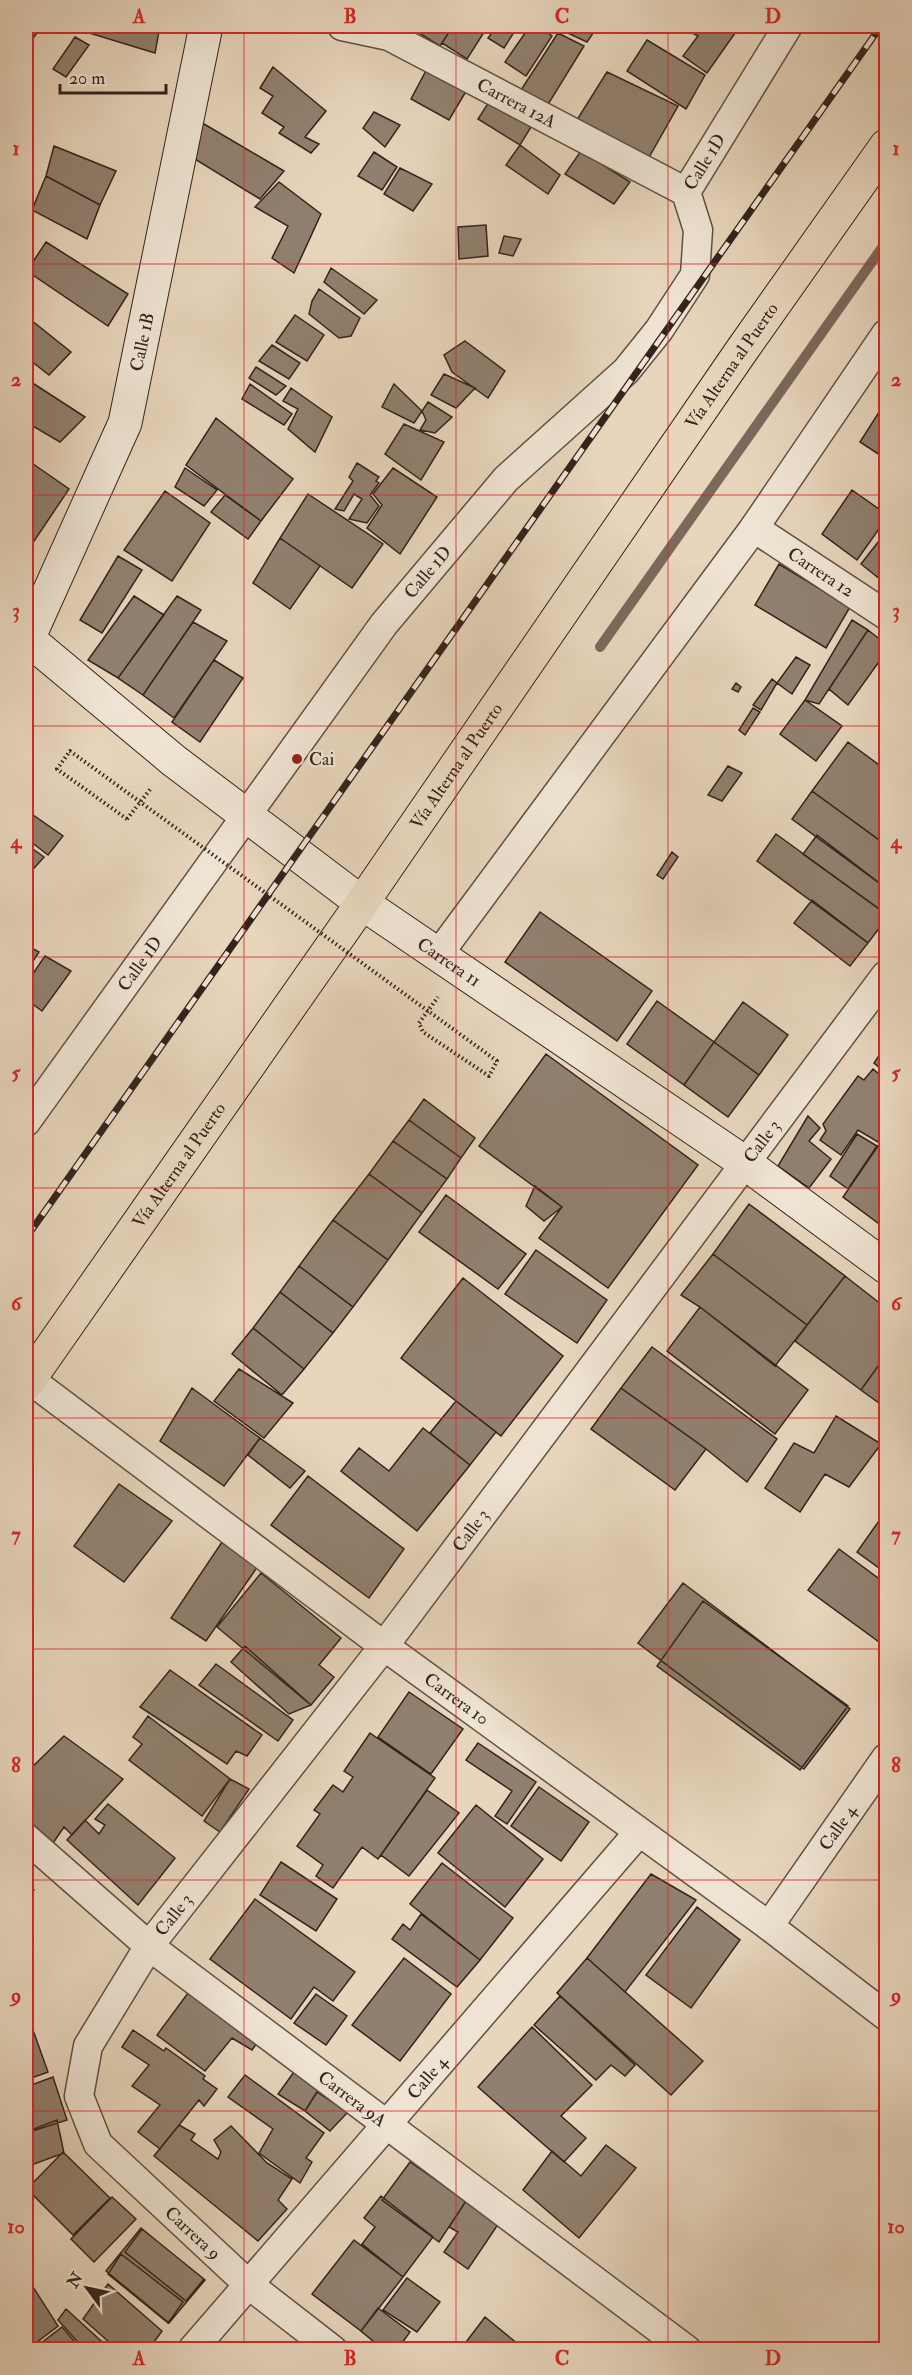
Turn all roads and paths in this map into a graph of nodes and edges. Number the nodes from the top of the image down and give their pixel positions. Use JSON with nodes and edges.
{"nodes":[{"id":1,"x":206,"y":26,"type":"edge"},
{"id":2,"x":342,"y":26,"type":"edge"},
{"id":3,"x":788,"y":26,"type":"edge"},
{"id":4,"x":886,"y":146,"type":"edge"},
{"id":5,"x":686,"y":192,"type":"junction"},
{"id":6,"x":886,"y":334,"type":"edge"},
{"id":7,"x":754,"y":528,"type":"junction"},
{"id":8,"x":886,"y":615,"type":"edge"},
{"id":9,"x":26,"y":640,"type":"edge"},
{"id":10,"x":246,"y":816,"type":"junction"},
{"id":11,"x":127,"y":819,"type":"dead end"},
{"id":12,"x":362,"y":903,"type":"junction"},
{"id":13,"x":438,"y":955,"type":"junction"},
{"id":14,"x":886,"y":975,"type":"edge"},
{"id":15,"x":419,"y":1023,"type":"dead end"},
{"id":16,"x":26,"y":1122,"type":"edge"},
{"id":17,"x":745,"y":1164,"type":"junction"},
{"id":18,"x":886,"y":1267,"type":"edge"},
{"id":19,"x":27,"y":1382,"type":"edge"},
{"id":20,"x":384,"y":1646,"type":"junction"},
{"id":21,"x":886,"y":1758,"type":"edge"},
{"id":22,"x":639,"y":1832,"type":"junction"},
{"id":23,"x":26,"y":1838,"type":"edge"},
{"id":24,"x":769,"y":1926,"type":"junction"},
{"id":25,"x":149,"y":1946,"type":"junction"},
{"id":26,"x":886,"y":2016,"type":"edge"},
{"id":27,"x":79,"y":2096,"type":"joint"},
{"id":28,"x":387,"y":2122,"type":"junction"},
{"id":29,"x":248,"y":2284,"type":"junction"},
{"id":30,"x":192,"y":2349,"type":"edge"},
{"id":31,"x":333,"y":2349,"type":"edge"},
{"id":32,"x":687,"y":2349,"type":"edge"}],
"edges":[{"from":1,"to":9,"type":"street","name":"Calle 1B"},
{"from":2,"to":5,"type":"street","name":"Carrera 12A"},
{"from":3,"to":5,"type":"street","name":"Calle 1D"},
{"from":4,"to":12,"type":"main road","name":"Vía Alterna al Puerto"},
{"from":5,"to":10,"type":"street","name":"Calle 1D"},
{"from":6,"to":7,"type":"street"},
{"from":7,"to":8,"type":"street","name":"Carrera 12"},
{"from":7,"to":13,"type":"street"},
{"from":9,"to":10,"type":"street","name":"Carrera 11"},
{"from":10,"to":12,"type":"street","name":"Carrera 11"},
{"from":10,"to":16,"type":"street","name":"Calle 1D"},
{"from":11,"to":15,"type":"path","bridge":true},
{"from":12,"to":13,"type":"street","name":"Carrera 11"},
{"from":12,"to":19,"type":"main road","name":"Vía Alterna al Puerto"},
{"from":13,"to":17,"type":"street","name":"Carrera 11"},
{"from":14,"to":17,"type":"street","name":"Calle 3"},
{"from":17,"to":18,"type":"street","name":"Carrera 11"},
{"from":17,"to":20,"type":"street","name":"Calle 3"},
{"from":19,"to":20,"type":"street","name":"Carrera 10"},
{"from":20,"to":22,"type":"street","name":"Carrera 10"},
{"from":20,"to":25,"type":"street","name":"Calle 3"},
{"from":21,"to":24,"type":"street","name":"Calle 4"},
{"from":22,"to":24,"type":"street","name":"Carrera 10"},
{"from":22,"to":28,"type":"street","name":"Calle 4"},
{"from":23,"to":25,"type":"street","name":"Carrera 9A"},
{"from":24,"to":26,"type":"street","name":"Carrera 10"},
{"from":25,"to":27,"type":"street","name":"Calle 3"},
{"from":25,"to":28,"type":"street","name":"Carrera 9A"},
{"from":27,"to":29,"type":"street","name":"Carrera 9"},
{"from":28,"to":29,"type":"street","name":"Calle 4"},
{"from":28,"to":32,"type":"street","name":"Carrera 9A"},
{"from":29,"to":30,"type":"street","name":"Calle 4"},
{"from":29,"to":31,"type":"street","name":"Carrera 9"}]}
